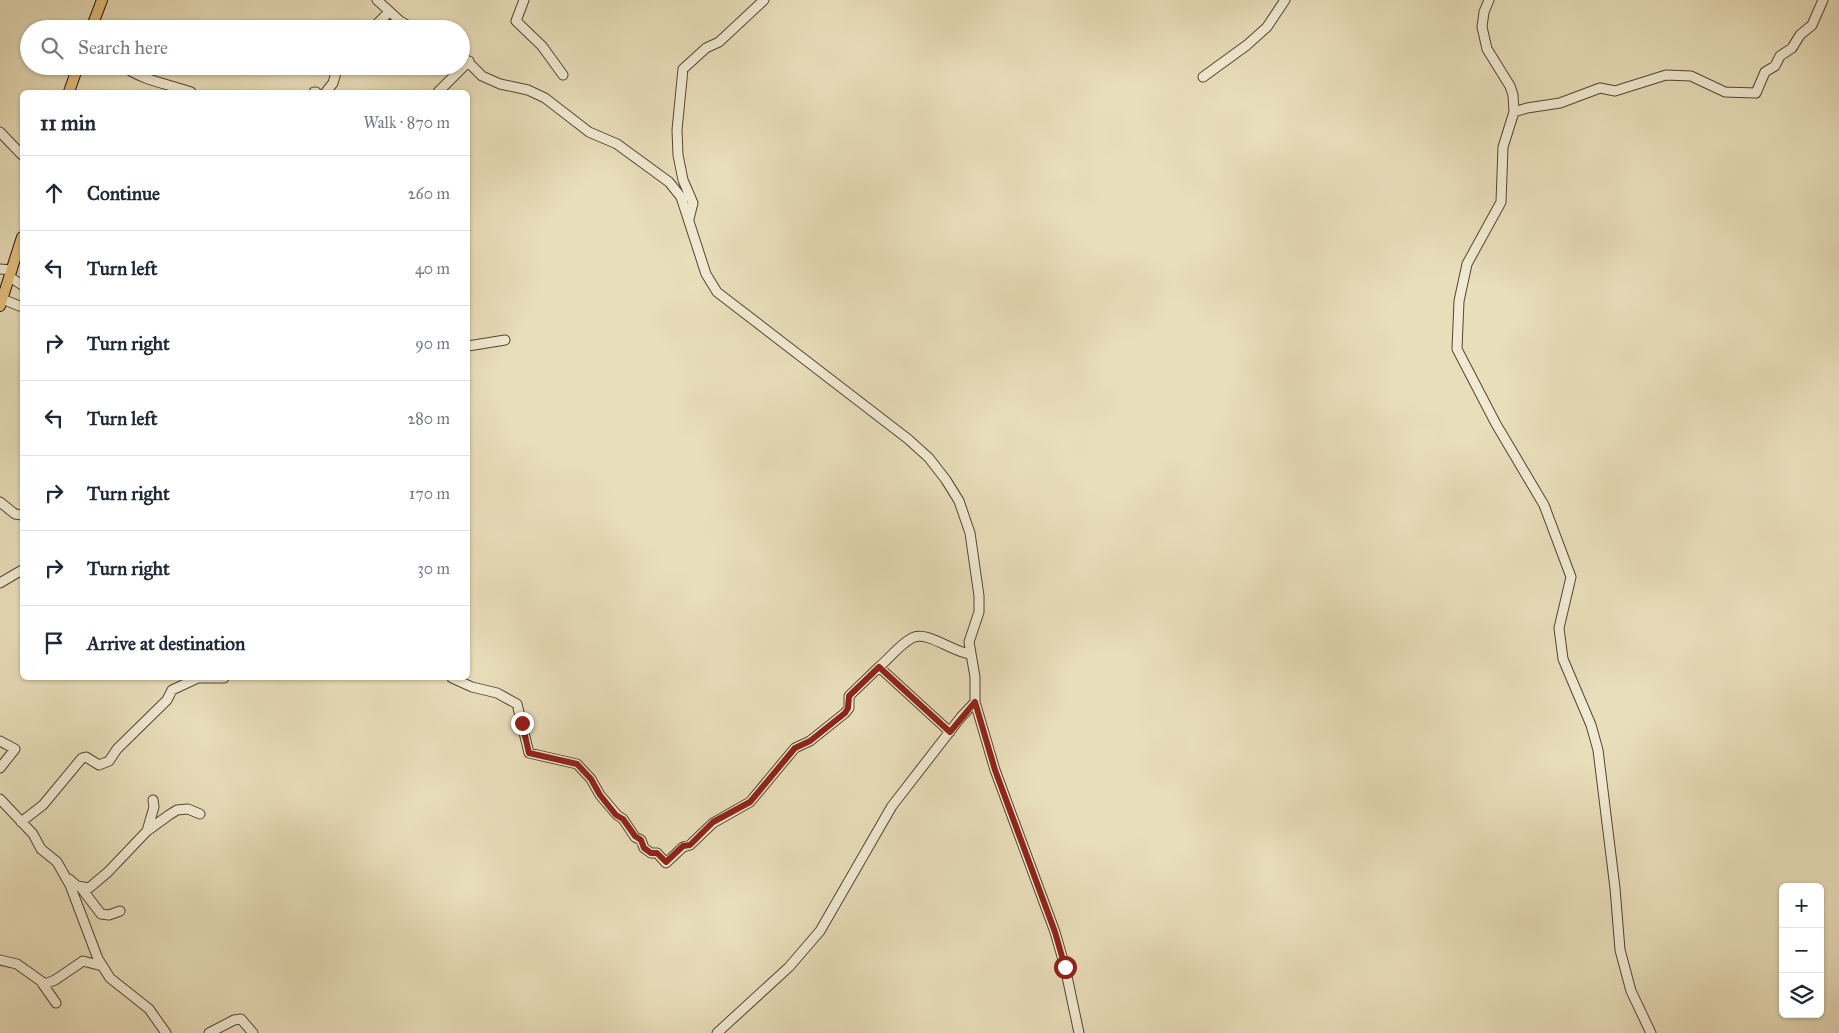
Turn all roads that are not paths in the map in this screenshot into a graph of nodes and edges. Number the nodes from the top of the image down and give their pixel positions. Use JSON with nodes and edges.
{"nodes":[{"id":1,"x":102,"y":0,"type":"edge"},
{"id":2,"x":377,"y":0,"type":"edge"},
{"id":3,"x":524,"y":0,"type":"edge"},
{"id":4,"x":764,"y":0,"type":"edge"},
{"id":5,"x":1285,"y":0,"type":"edge"},
{"id":6,"x":1489,"y":0,"type":"edge"},
{"id":7,"x":1823,"y":0,"type":"edge"},
{"id":8,"x":389,"y":12,"type":"junction"},
{"id":9,"x":94,"y":20,"type":"edge"},
{"id":10,"x":381,"y":20,"type":"edge"},
{"id":11,"x":401,"y":20,"type":"edge"},
{"id":12,"x":470,"y":63,"type":"edge"},
{"id":13,"x":75,"y":75,"type":"edge"},
{"id":14,"x":137,"y":75,"type":"edge"},
{"id":15,"x":335,"y":75,"type":"edge"},
{"id":16,"x":452,"y":75,"type":"edge"},
{"id":17,"x":562,"y":75,"type":"dead end"},
{"id":18,"x":1203,"y":77,"type":"dead end"},
{"id":19,"x":70,"y":90,"type":"edge"},
{"id":20,"x":185,"y":90,"type":"edge"},
{"id":21,"x":328,"y":90,"type":"edge"},
{"id":22,"x":440,"y":90,"type":"edge"},
{"id":23,"x":1514,"y":112,"type":"junction"},
{"id":24,"x":0,"y":132,"type":"edge"},
{"id":25,"x":20,"y":153,"type":"edge"},
{"id":26,"x":689,"y":219,"type":"junction"},
{"id":27,"x":20,"y":244,"type":"edge"},
{"id":28,"x":0,"y":269,"type":"edge"},
{"id":29,"x":11,"y":274,"type":"junction"},
{"id":30,"x":20,"y":283,"type":"edge"},
{"id":31,"x":1,"y":303,"type":"edge"},
{"id":32,"x":20,"y":307,"type":"edge"},
{"id":33,"x":505,"y":340,"type":"dead end"},
{"id":34,"x":470,"y":346,"type":"edge"},
{"id":35,"x":0,"y":502,"type":"edge"},
{"id":36,"x":20,"y":515,"type":"edge"},
{"id":37,"x":20,"y":571,"type":"edge"},
{"id":38,"x":0,"y":583,"type":"edge"},
{"id":39,"x":970,"y":654,"type":"junction"},
{"id":40,"x":879,"y":667,"type":"junction"},
{"id":41,"x":194,"y":680,"type":"edge"},
{"id":42,"x":456,"y":680,"type":"edge"},
{"id":43,"x":975,"y":702,"type":"junction"},
{"id":44,"x":950,"y":732,"type":"junction"},
{"id":45,"x":0,"y":740,"type":"edge"},
{"id":46,"x":0,"y":768,"type":"edge"},
{"id":47,"x":0,"y":799,"type":"edge"},
{"id":48,"x":153,"y":800,"type":"dead end"},
{"id":49,"x":200,"y":814,"type":"dead end"},
{"id":50,"x":21,"y":822,"type":"junction"},
{"id":51,"x":147,"y":831,"type":"junction"},
{"id":52,"x":65,"y":876,"type":"junction"},
{"id":53,"x":82,"y":889,"type":"junction"},
{"id":54,"x":120,"y":911,"type":"dead end"},
{"id":55,"x":0,"y":960,"type":"edge"},
{"id":56,"x":102,"y":966,"type":"junction"},
{"id":57,"x":42,"y":983,"type":"junction"},
{"id":58,"x":56,"y":1003,"type":"dead end"},
{"id":59,"x":166,"y":1033,"type":"edge"},
{"id":60,"x":209,"y":1033,"type":"edge"},
{"id":61,"x":253,"y":1033,"type":"edge"},
{"id":62,"x":717,"y":1033,"type":"edge"},
{"id":63,"x":1079,"y":1033,"type":"edge"},
{"id":64,"x":1651,"y":1033,"type":"edge"}],
"edges":[{"from":1,"to":9,"type":"main road"},
{"from":2,"to":8,"type":"street"},
{"from":3,"to":17,"type":"street"},
{"from":4,"to":26,"type":"street"},
{"from":5,"to":18,"type":"street"},
{"from":6,"to":23,"type":"street"},
{"from":7,"to":23,"type":"street"},
{"from":8,"to":10,"type":"street"},
{"from":8,"to":11,"type":"street"},
{"from":12,"to":26,"type":"street"},
{"from":13,"to":19,"type":"main road"},
{"from":14,"to":20,"type":"street"},
{"from":15,"to":21,"type":"street"},
{"from":16,"to":22,"type":"street"},
{"from":23,"to":64,"type":"street"},
{"from":24,"to":25,"type":"street"},
{"from":26,"to":39,"type":"street"},
{"from":27,"to":29,"type":"main road"},
{"from":28,"to":29,"type":"street"},
{"from":29,"to":30,"type":"street"},
{"from":29,"to":31,"type":"main road"},
{"from":31,"to":32,"type":"street"},
{"from":33,"to":34,"type":"street"},
{"from":35,"to":36,"type":"street"},
{"from":37,"to":38,"type":"street"},
{"from":39,"to":40,"type":"street"},
{"from":39,"to":43,"type":"street"},
{"from":40,"to":42,"type":"street"},
{"from":40,"to":44,"type":"street"},
{"from":41,"to":50,"type":"street"},
{"from":43,"to":44,"type":"street"},
{"from":43,"to":63,"type":"street"},
{"from":44,"to":62,"type":"street"},
{"from":45,"to":46,"type":"street"},
{"from":47,"to":50,"type":"street"},
{"from":48,"to":51,"type":"street"},
{"from":49,"to":51,"type":"street"},
{"from":50,"to":52,"type":"street"},
{"from":51,"to":53,"type":"street"},
{"from":52,"to":53,"type":"street"},
{"from":52,"to":56,"type":"street"},
{"from":53,"to":54,"type":"street"},
{"from":55,"to":57,"type":"street"},
{"from":56,"to":57,"type":"street"},
{"from":56,"to":59,"type":"street"},
{"from":57,"to":58,"type":"street"},
{"from":60,"to":61,"type":"street"}]}
